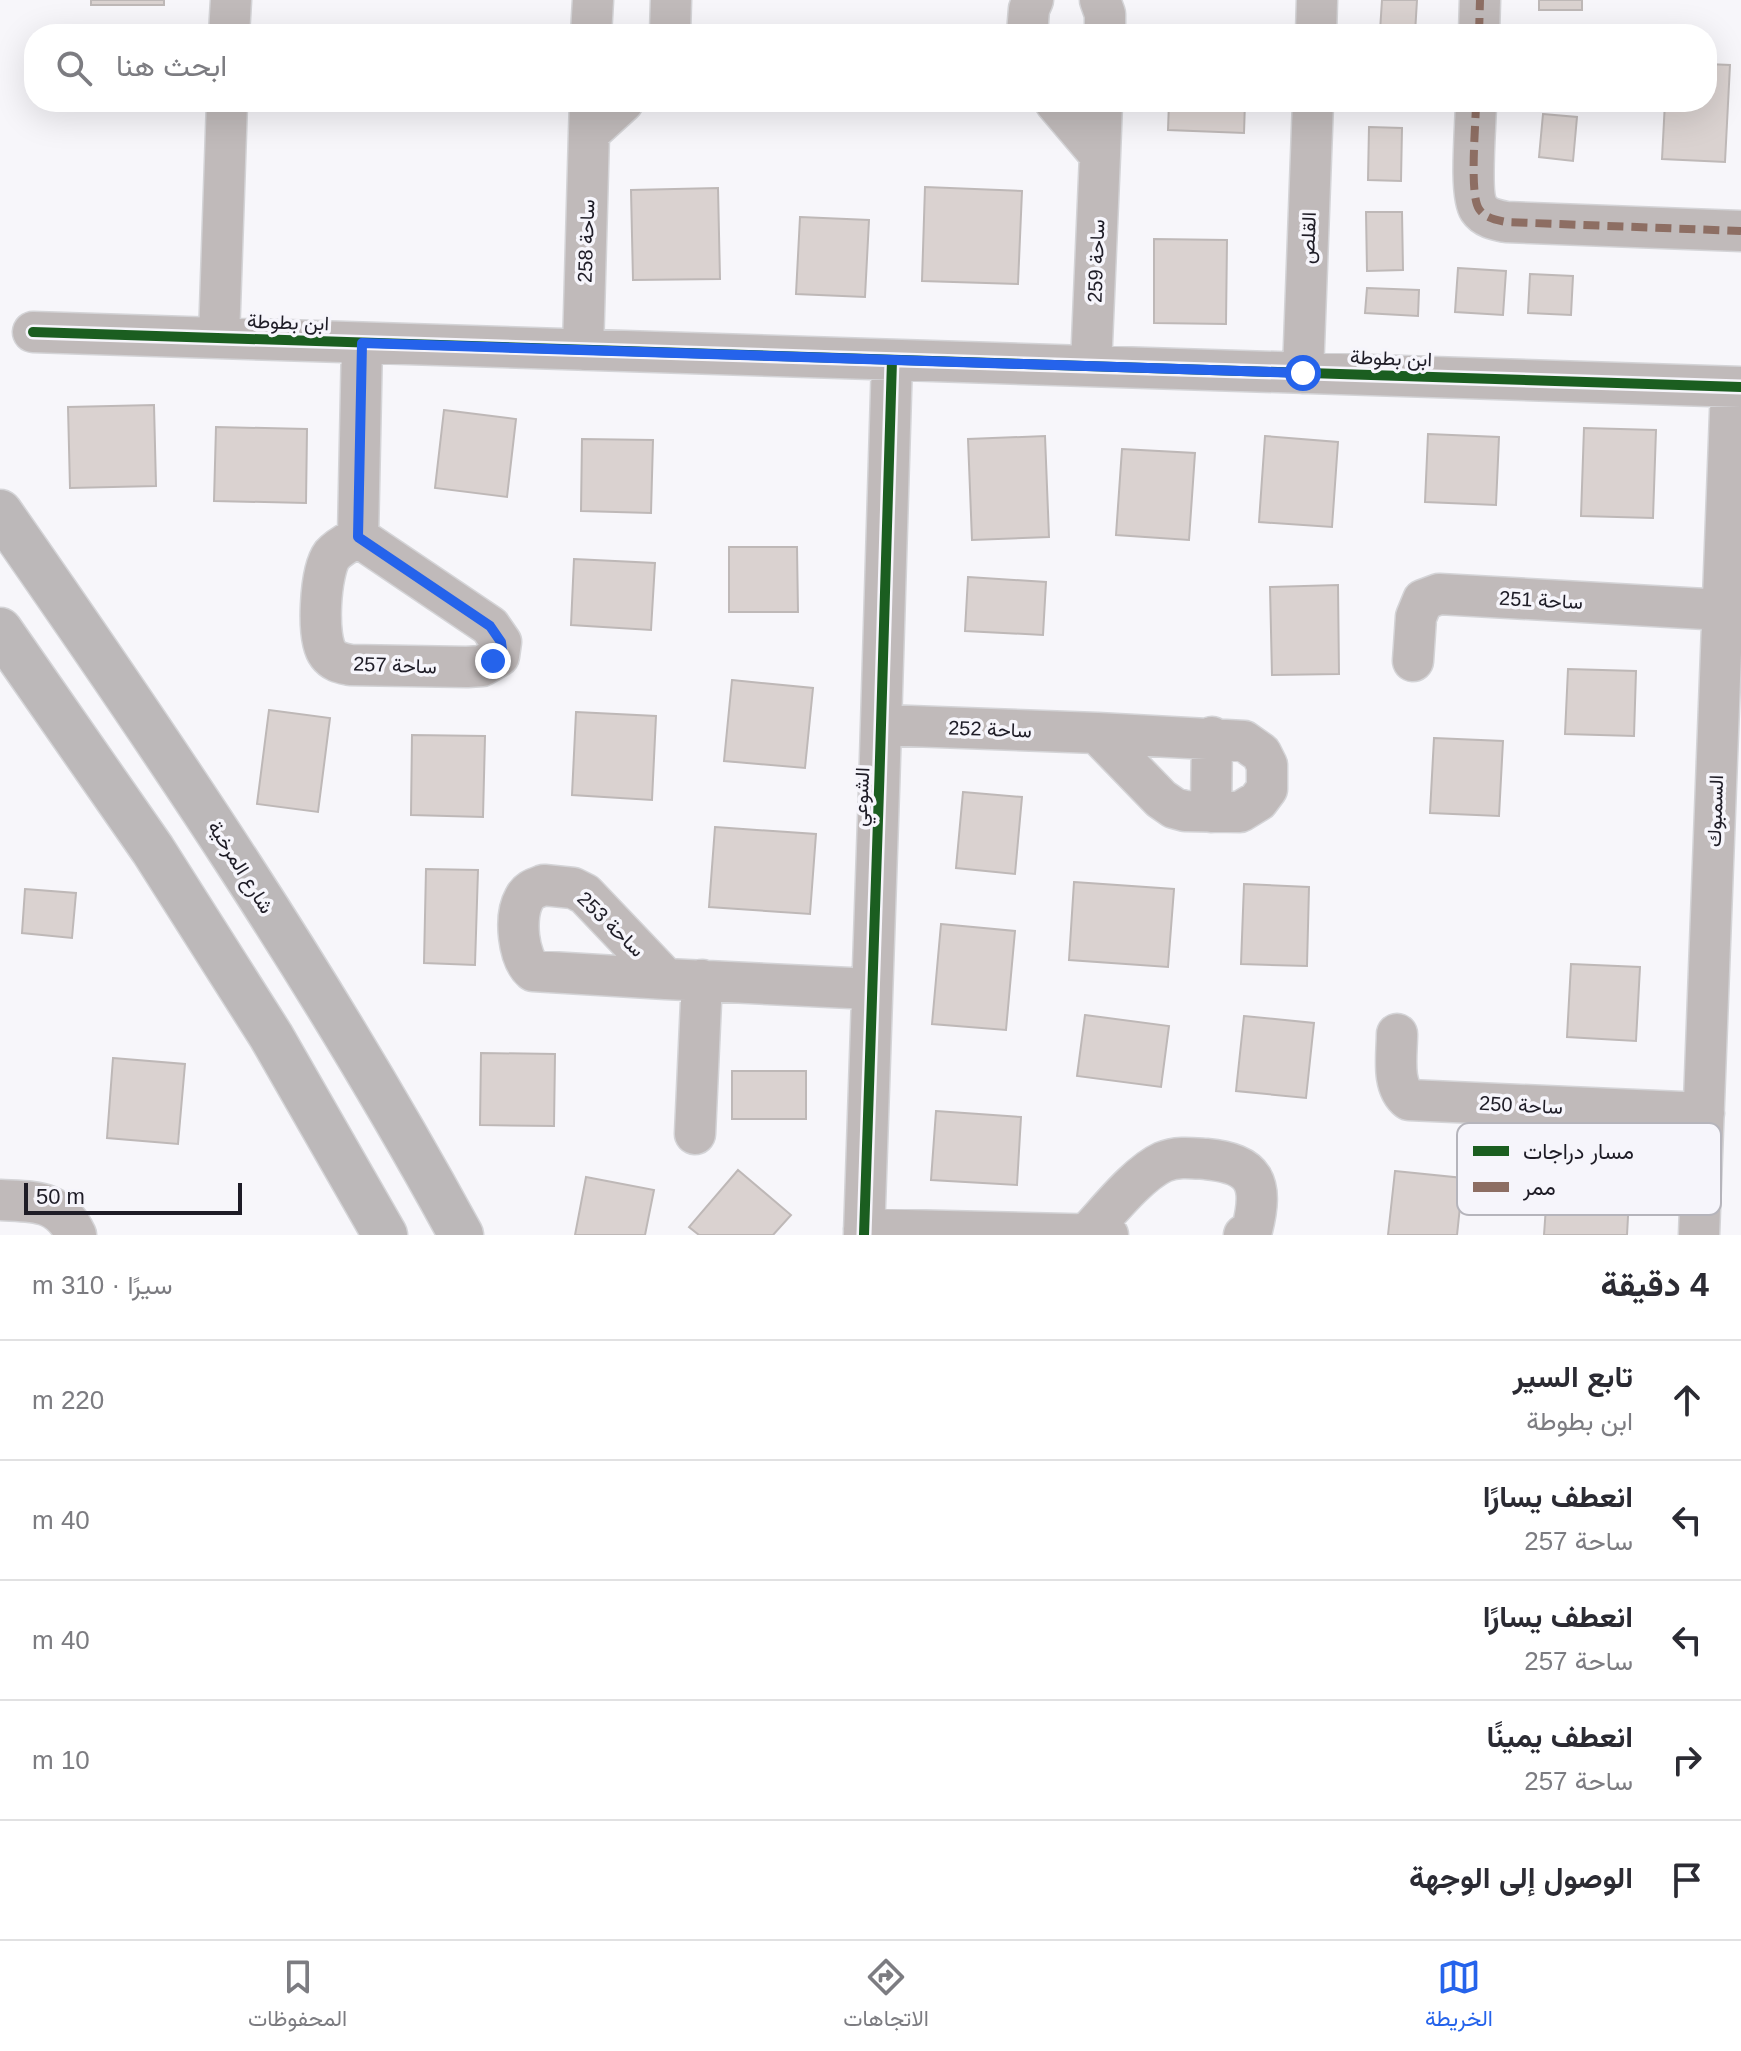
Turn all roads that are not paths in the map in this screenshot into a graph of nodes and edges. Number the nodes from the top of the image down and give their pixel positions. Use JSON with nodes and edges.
{"nodes":[{"id":1,"x":231,"y":0,"type":"edge"},
{"id":2,"x":593,"y":0,"type":"edge"},
{"id":3,"x":671,"y":0,"type":"edge"},
{"id":4,"x":1033,"y":0,"type":"edge"},
{"id":5,"x":1100,"y":0,"type":"edge"},
{"id":6,"x":1317,"y":0,"type":"edge"},
{"id":7,"x":1480,"y":0,"type":"edge"},
{"id":8,"x":230,"y":24,"type":"edge"},
{"id":9,"x":592,"y":24,"type":"edge"},
{"id":10,"x":670,"y":24,"type":"edge"},
{"id":11,"x":1028,"y":24,"type":"edge"},
{"id":12,"x":1105,"y":24,"type":"edge"},
{"id":13,"x":1316,"y":24,"type":"edge"},
{"id":14,"x":1479,"y":24,"type":"edge"},
{"id":15,"x":227,"y":112,"type":"edge"},
{"id":16,"x":1063,"y":112,"type":"edge"},
{"id":17,"x":1102,"y":112,"type":"edge"},
{"id":18,"x":1313,"y":112,"type":"edge"},
{"id":19,"x":1476,"y":112,"type":"edge"},
{"id":20,"x":590,"y":118,"type":"edge"},
{"id":21,"x":1100,"y":155,"type":"junction"},
{"id":22,"x":1741,"y":231,"type":"edge"},
{"id":23,"x":33,"y":332,"type":"dead end"},
{"id":24,"x":219,"y":338,"type":"junction"},
{"id":25,"x":362,"y":343,"type":"junction"},
{"id":26,"x":583,"y":350,"type":"junction"},
{"id":27,"x":892,"y":360,"type":"junction"},
{"id":28,"x":1091,"y":366,"type":"junction"},
{"id":29,"x":1303,"y":373,"type":"junction"},
{"id":30,"x":1736,"y":387,"type":"edge"},
{"id":31,"x":0,"y":512,"type":"edge"},
{"id":32,"x":358,"y":537,"type":"junction"},
{"id":33,"x":1723,"y":610,"type":"junction"},
{"id":34,"x":0,"y":630,"type":"edge"},
{"id":35,"x":1413,"y":661,"type":"dead end"},
{"id":36,"x":883,"y":725,"type":"junction"},
{"id":37,"x":1097,"y":733,"type":"junction"},
{"id":38,"x":1212,"y":737,"type":"junction"},
{"id":39,"x":1211,"y":812,"type":"junction"},
{"id":40,"x":871,"y":989,"type":"junction"},
{"id":41,"x":1397,"y":1034,"type":"dead end"},
{"id":42,"x":1704,"y":1113,"type":"junction"},
{"id":43,"x":1704,"y":1123,"type":"edge"},
{"id":44,"x":695,"y":1134,"type":"dead end"},
{"id":45,"x":0,"y":1200,"type":"edge"},
{"id":46,"x":1700,"y":1215,"type":"edge"},
{"id":47,"x":864,"y":1232,"type":"edge"},
{"id":48,"x":1087,"y":1234,"type":"edge"},
{"id":49,"x":76,"y":1235,"type":"edge"},
{"id":50,"x":385,"y":1235,"type":"edge"},
{"id":51,"x":461,"y":1235,"type":"edge"},
{"id":52,"x":1108,"y":1235,"type":"edge"},
{"id":53,"x":1244,"y":1235,"type":"edge"},
{"id":54,"x":1699,"y":1235,"type":"edge"}],
"edges":[{"from":1,"to":8,"type":"street"},
{"from":2,"to":9,"type":"street"},
{"from":3,"to":10,"type":"street"},
{"from":4,"to":11,"type":"street"},
{"from":5,"to":12,"type":"street"},
{"from":6,"to":13,"type":"street"},
{"from":7,"to":14,"type":"street"},
{"from":15,"to":24,"type":"street","name":"ابن بطوطة"},
{"from":16,"to":21,"type":"street"},
{"from":17,"to":21,"type":"street","name":"ساحة 259"},
{"from":18,"to":29,"type":"street","name":"القلص"},
{"from":19,"to":22,"type":"street"},
{"from":20,"to":26,"type":"street","name":"ساحة 258"},
{"from":21,"to":28,"type":"street","name":"ساحة 259"},
{"from":23,"to":24,"type":"street","name":"ابن بطوطة"},
{"from":24,"to":25,"type":"street","name":"ابن بطوطة"},
{"from":25,"to":26,"type":"street","name":"ابن بطوطة"},
{"from":25,"to":32,"type":"street"},
{"from":26,"to":27,"type":"street","name":"ابن بطوطة"},
{"from":27,"to":28,"type":"street","name":"ابن بطوطة"},
{"from":27,"to":36,"type":"street","name":"الشوعي"},
{"from":28,"to":29,"type":"street","name":"ابن بطوطة"},
{"from":29,"to":30,"type":"street","name":"ابن بطوطة"},
{"from":30,"to":33,"type":"street","name":"السمبوك"},
{"from":31,"to":51,"type":"highway","name":"شارع المرخية"},
{"from":32,"to":32,"type":"street","name":"ساحة 257"},
{"from":33,"to":35,"type":"street","name":"ساحة 251"},
{"from":33,"to":42,"type":"street","name":"السمبوك"},
{"from":34,"to":50,"type":"highway"},
{"from":36,"to":37,"type":"street","name":"ساحة 252"},
{"from":36,"to":40,"type":"street","name":"الشوعي"},
{"from":37,"to":38,"type":"street","name":"ساحة 252"},
{"from":37,"to":39,"type":"street","name":"ساحة 252"},
{"from":38,"to":39,"type":"street"},
{"from":38,"to":39,"type":"street","name":"ساحة 252"},
{"from":40,"to":44,"type":"street"},
{"from":40,"to":47,"type":"street","name":"الشوعي"},
{"from":41,"to":42,"type":"street","name":"ساحة 250"},
{"from":42,"to":43,"type":"street","name":"السمبوك"},
{"from":45,"to":49,"type":"street"},
{"from":46,"to":54,"type":"street","name":"السمبوك"},
{"from":47,"to":48,"type":"street"},
{"from":48,"to":52,"type":"street"},
{"from":48,"to":53,"type":"street"}]}
